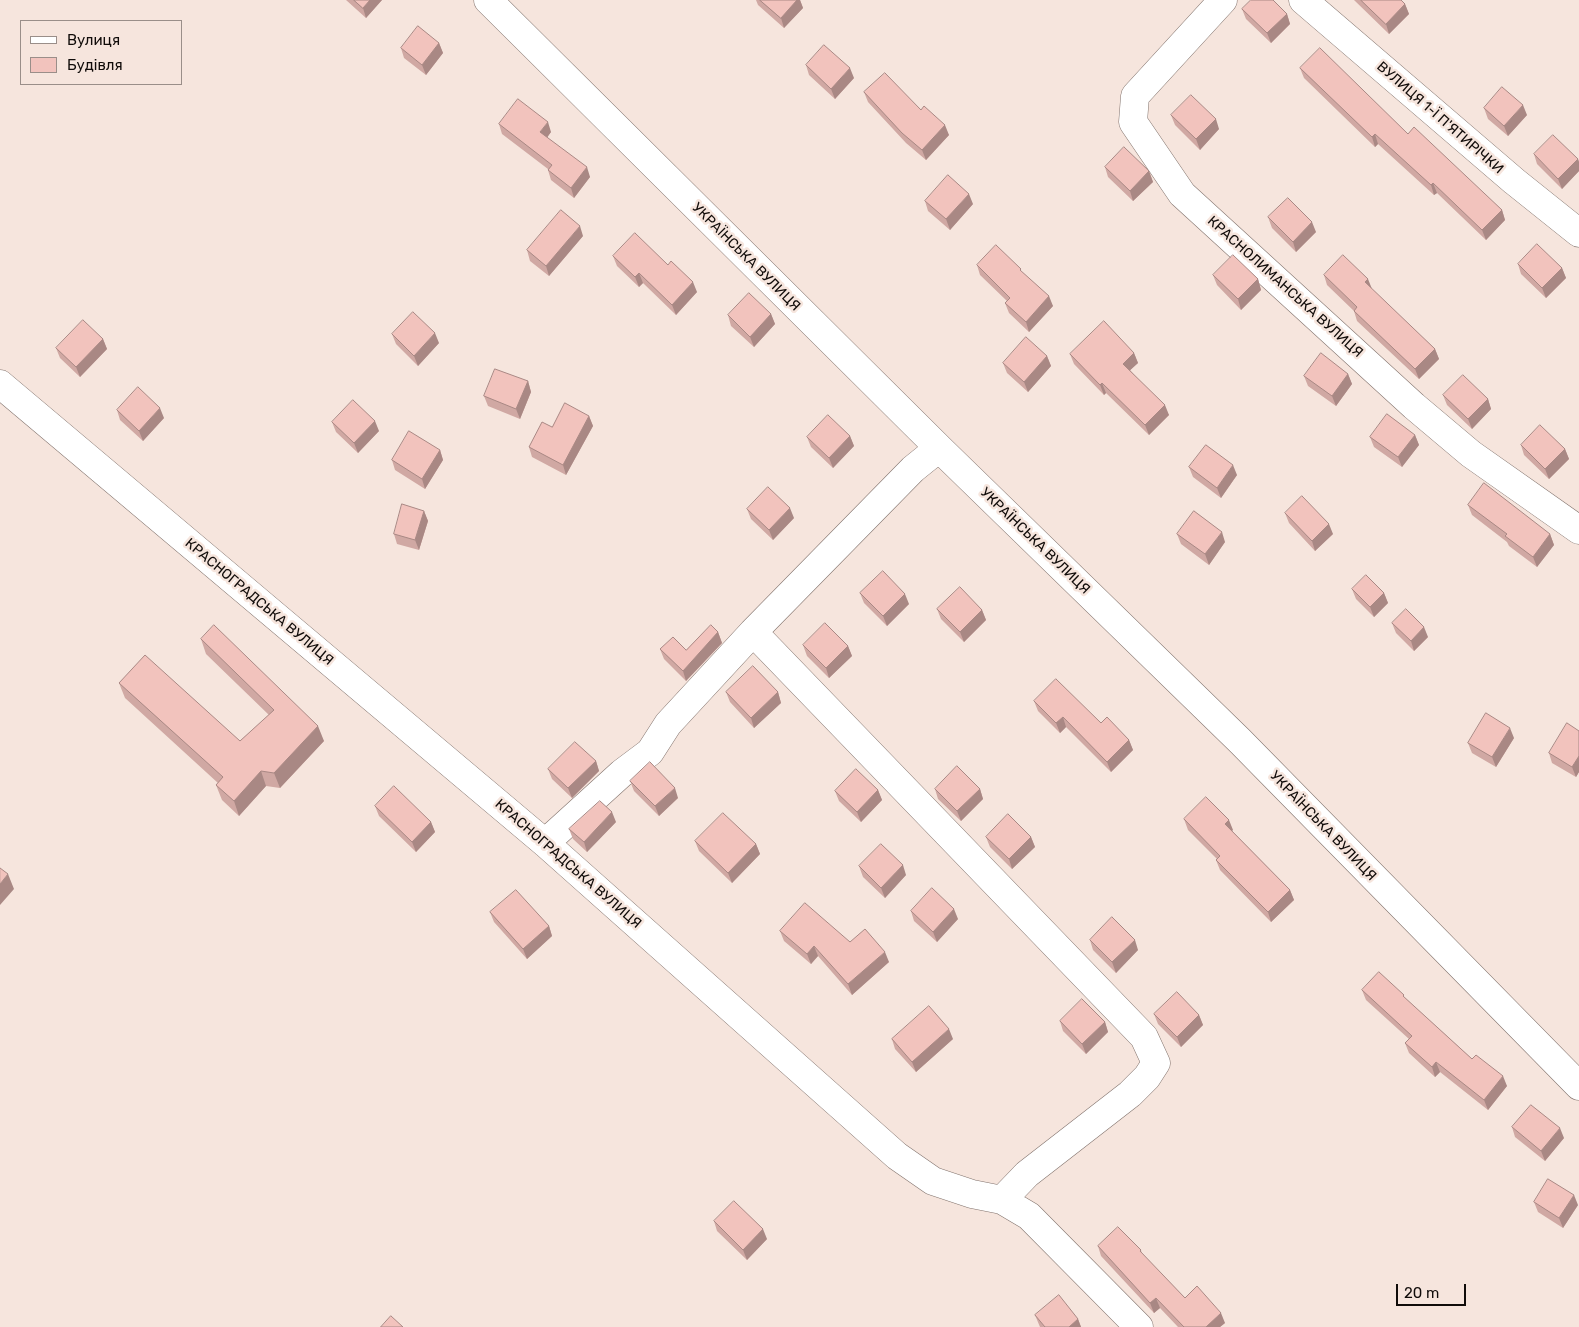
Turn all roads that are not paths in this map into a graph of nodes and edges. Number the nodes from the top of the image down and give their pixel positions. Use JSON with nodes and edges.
{"nodes":[{"id":1,"x":488,"y":0,"type":"edge"},
{"id":2,"x":1223,"y":0,"type":"edge"},
{"id":3,"x":1302,"y":0,"type":"edge"},
{"id":4,"x":1579,"y":233,"type":"edge"},
{"id":5,"x":0,"y":384,"type":"edge"},
{"id":6,"x":939,"y":448,"type":"junction"},
{"id":7,"x":1579,"y":530,"type":"edge"},
{"id":8,"x":753,"y":632,"type":"junction"},
{"id":9,"x":546,"y":843,"type":"junction"},
{"id":10,"x":1579,"y":1086,"type":"edge"},
{"id":11,"x":1002,"y":1200,"type":"junction"},
{"id":12,"x":1140,"y":1327,"type":"edge"}],
"edges":[{"from":1,"to":6,"type":"street","name":"УКРАЇНСЬКА ВУЛИЦЯ"},
{"from":2,"to":7,"type":"street","name":"КРАСНОЛИМАНСЬКА ВУЛИЦЯ"},
{"from":3,"to":4,"type":"street","name":"ВУЛИЦЯ 1-Ї П'ЯТИРІЧКИ"},
{"from":5,"to":9,"type":"street","name":"КРАСНОГРАДСЬКА ВУЛИЦЯ"},
{"from":6,"to":8,"type":"street"},
{"from":6,"to":10,"type":"street","name":"УКРАЇНСЬКА ВУЛИЦЯ"},
{"from":8,"to":9,"type":"street"},
{"from":8,"to":11,"type":"street"},
{"from":9,"to":11,"type":"street","name":"КРАСНОГРАДСЬКА ВУЛИЦЯ"},
{"from":11,"to":12,"type":"street","name":"КРАСНОГРАДСЬКА ВУЛИЦЯ"}]}
